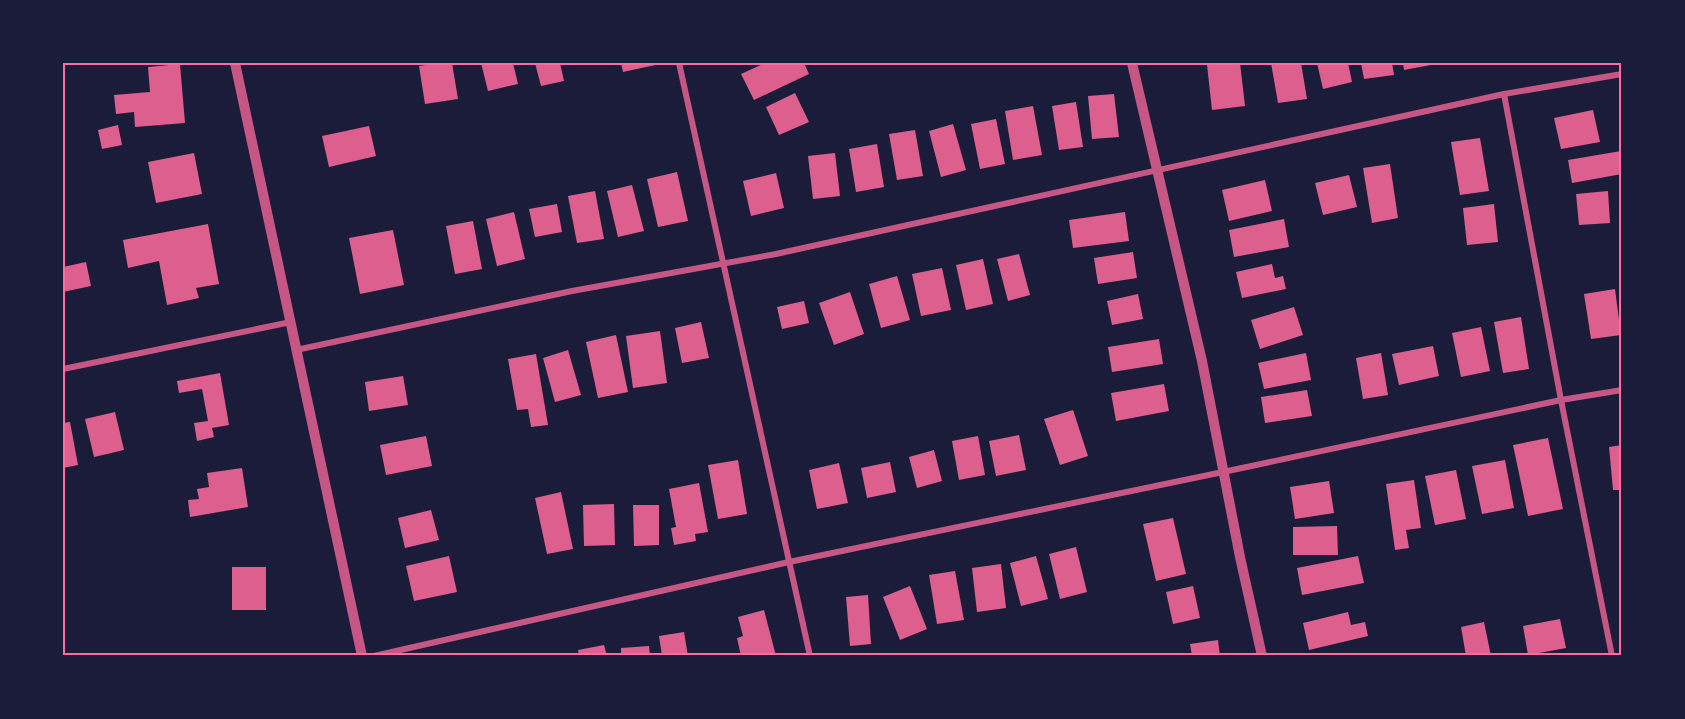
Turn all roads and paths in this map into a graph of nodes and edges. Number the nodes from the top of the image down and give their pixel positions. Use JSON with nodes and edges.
{"nodes":[{"id":1,"x":235,"y":63,"type":"edge"},
{"id":2,"x":679,"y":63,"type":"edge"},
{"id":3,"x":1132,"y":63,"type":"edge"},
{"id":4,"x":1622,"y":74,"type":"edge"},
{"id":5,"x":1504,"y":94,"type":"junction"},
{"id":6,"x":1158,"y":170,"type":"junction"},
{"id":7,"x":724,"y":264,"type":"junction"},
{"id":8,"x":291,"y":322,"type":"junction"},
{"id":9,"x":296,"y":350,"type":"junction"},
{"id":10,"x":63,"y":369,"type":"edge"},
{"id":11,"x":1622,"y":390,"type":"edge"},
{"id":12,"x":1561,"y":400,"type":"junction"},
{"id":13,"x":1223,"y":472,"type":"junction"},
{"id":14,"x":789,"y":562,"type":"junction"},
{"id":15,"x":362,"y":656,"type":"edge"},
{"id":16,"x":374,"y":656,"type":"edge"},
{"id":17,"x":810,"y":656,"type":"edge"},
{"id":18,"x":1262,"y":656,"type":"edge"},
{"id":19,"x":1612,"y":656,"type":"edge"}],
"edges":[{"from":1,"to":8,"type":"street"},
{"from":2,"to":7,"type":"street"},
{"from":3,"to":6,"type":"street"},
{"from":4,"to":5,"type":"street"},
{"from":5,"to":6,"type":"street"},
{"from":5,"to":12,"type":"street"},
{"from":6,"to":7,"type":"street"},
{"from":6,"to":13,"type":"street"},
{"from":7,"to":9,"type":"street"},
{"from":7,"to":14,"type":"street"},
{"from":8,"to":9,"type":"street"},
{"from":8,"to":10,"type":"street"},
{"from":9,"to":15,"type":"street"},
{"from":11,"to":12,"type":"street"},
{"from":12,"to":13,"type":"street"},
{"from":12,"to":19,"type":"street"},
{"from":13,"to":14,"type":"street"},
{"from":13,"to":18,"type":"street"},
{"from":14,"to":16,"type":"street"},
{"from":14,"to":17,"type":"street"}]}
